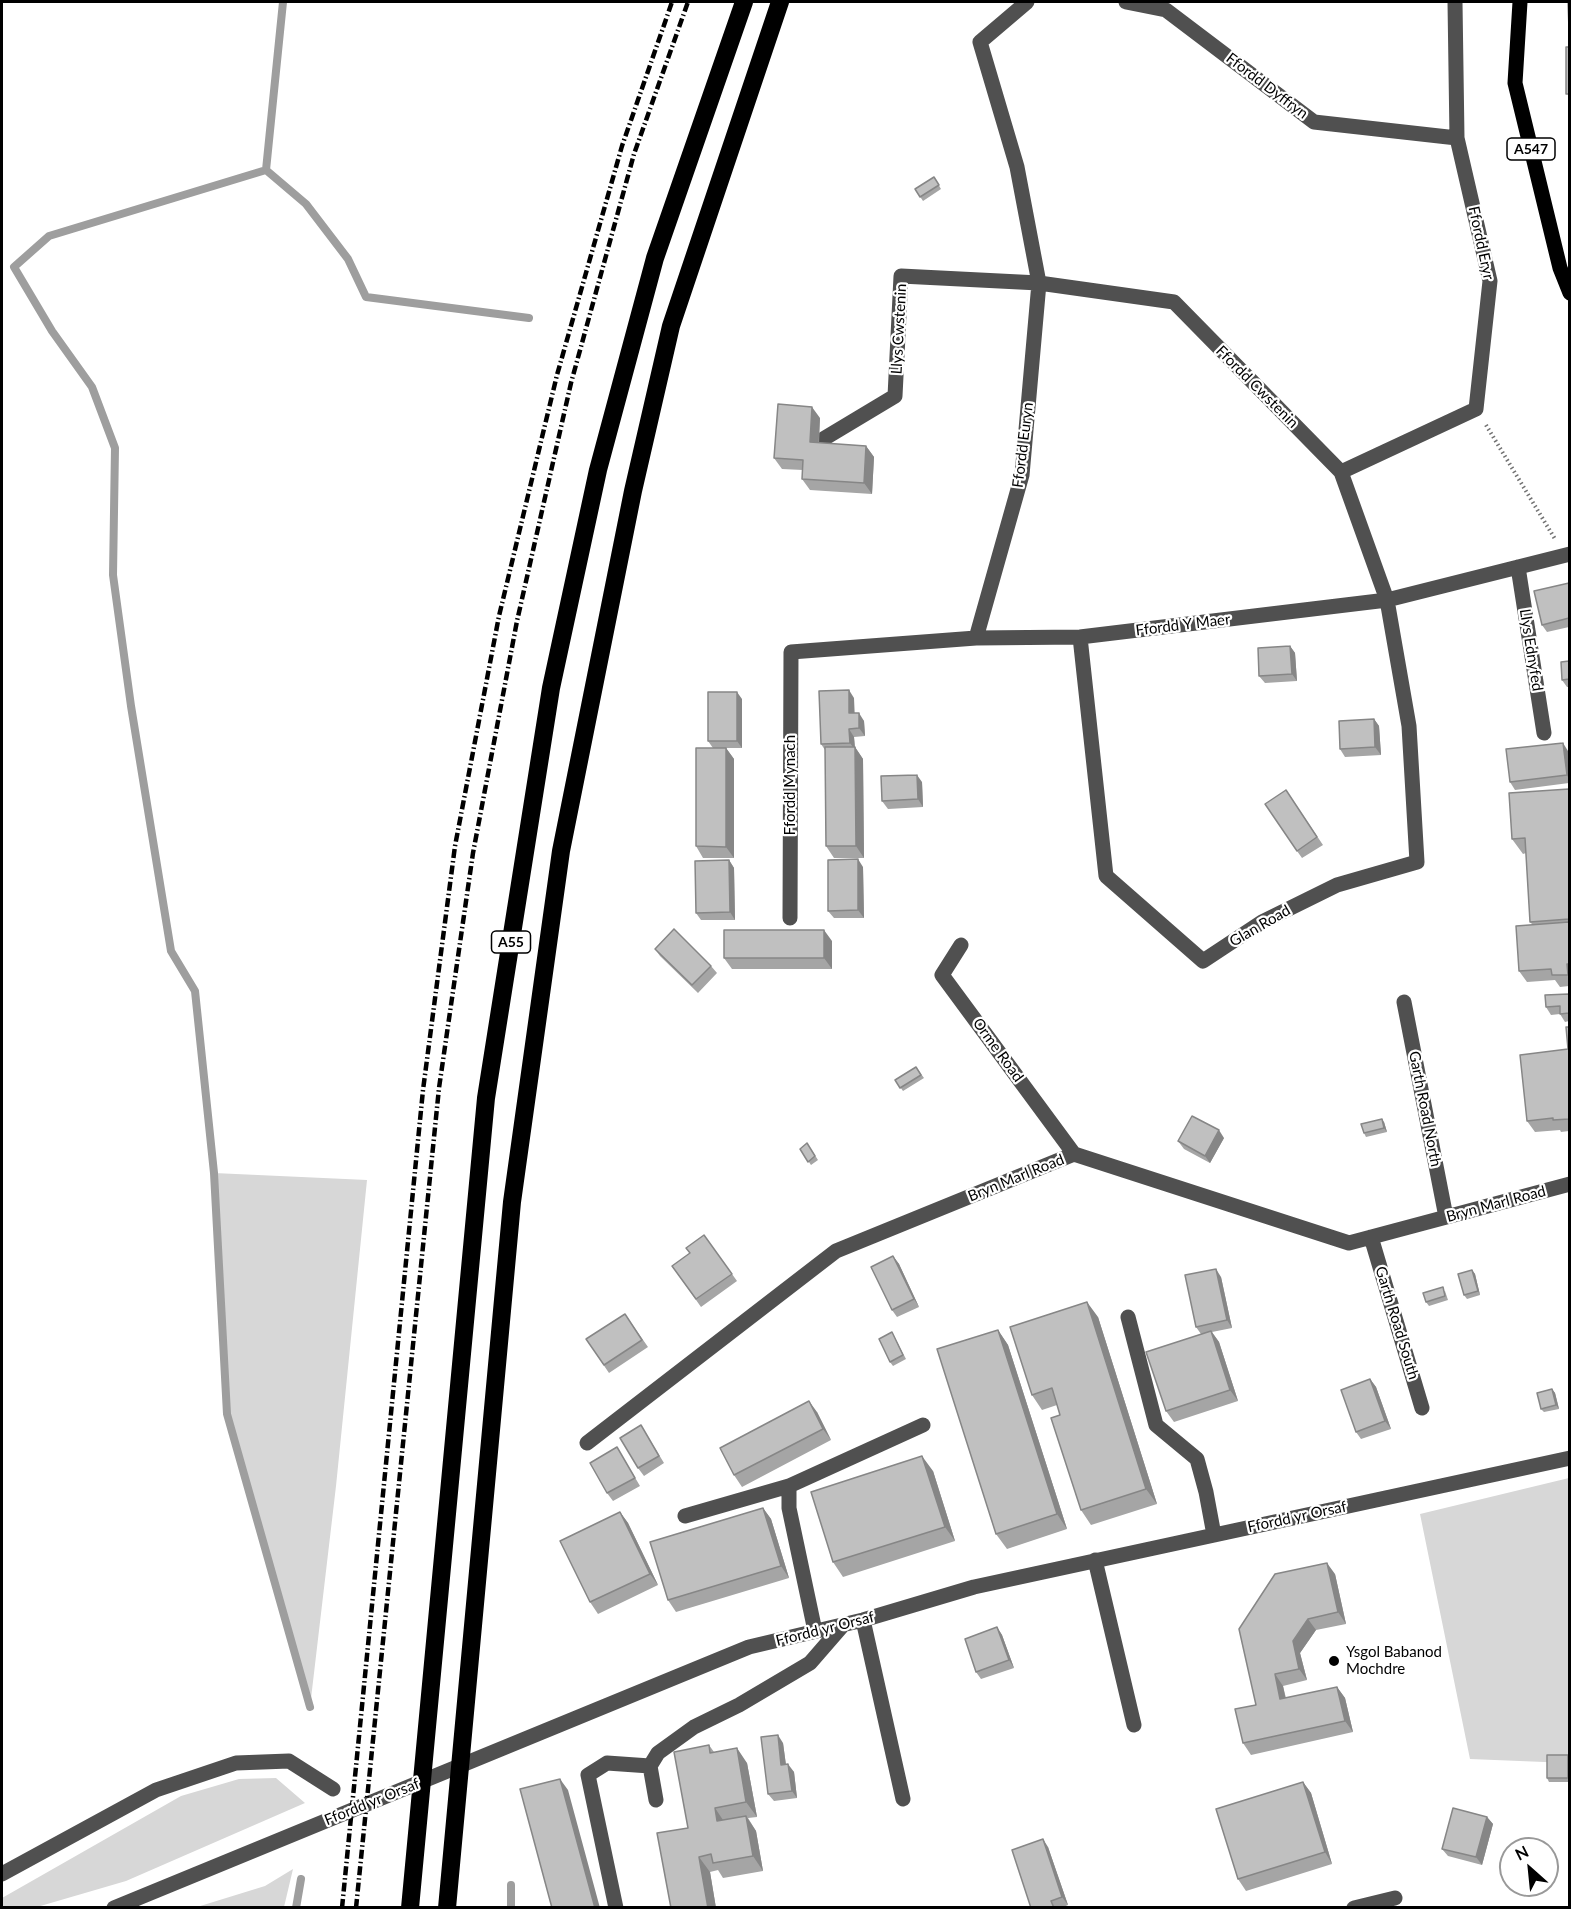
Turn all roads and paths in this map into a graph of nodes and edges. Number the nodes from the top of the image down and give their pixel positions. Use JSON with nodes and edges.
{"nodes":[{"id":1,"x":744,"y":2,"type":"edge"},
{"id":2,"x":780,"y":2,"type":"edge"},
{"id":3,"x":1027,"y":2,"type":"edge"},
{"id":4,"x":1126,"y":2,"type":"edge"},
{"id":5,"x":1455,"y":2,"type":"edge"},
{"id":6,"x":1520,"y":2,"type":"edge"},
{"id":7,"x":1167,"y":6,"type":"edge"},
{"id":8,"x":1457,"y":138,"type":"junction"},
{"id":9,"x":1039,"y":283,"type":"junction"},
{"id":10,"x":1569,"y":293,"type":"edge"},
{"id":11,"x":1476,"y":408,"type":"junction"},
{"id":12,"x":820,"y":441,"type":"edge"},
{"id":13,"x":1341,"y":472,"type":"junction"},
{"id":14,"x":1567,"y":555,"type":"edge"},
{"id":15,"x":1518,"y":567,"type":"junction"},
{"id":16,"x":1387,"y":600,"type":"junction"},
{"id":17,"x":1080,"y":637,"type":"junction"},
{"id":18,"x":976,"y":638,"type":"junction"},
{"id":19,"x":791,"y":652,"type":"joint"},
{"id":20,"x":1544,"y":733,"type":"dead end"},
{"id":21,"x":790,"y":918,"type":"dead end"},
{"id":22,"x":961,"y":945,"type":"dead end"},
{"id":23,"x":1404,"y":1002,"type":"dead end"},
{"id":24,"x":1074,"y":1154,"type":"junction"},
{"id":25,"x":1569,"y":1184,"type":"edge"},
{"id":26,"x":1446,"y":1217,"type":"junction"},
{"id":27,"x":1371,"y":1237,"type":"junction"},
{"id":28,"x":1128,"y":1317,"type":"dead end"},
{"id":29,"x":1422,"y":1408,"type":"dead end"},
{"id":30,"x":923,"y":1425,"type":"dead end"},
{"id":31,"x":587,"y":1443,"type":"dead end"},
{"id":32,"x":1569,"y":1458,"type":"edge"},
{"id":33,"x":789,"y":1486,"type":"junction"},
{"id":34,"x":685,"y":1516,"type":"dead end"},
{"id":35,"x":1214,"y":1535,"type":"junction"},
{"id":36,"x":1095,"y":1560,"type":"junction"},
{"id":37,"x":863,"y":1620,"type":"junction"},
{"id":38,"x":843,"y":1625,"type":"junction"},
{"id":39,"x":815,"y":1631,"type":"junction"},
{"id":40,"x":1134,"y":1725,"type":"dead end"},
{"id":41,"x":650,"y":1766,"type":"junction"},
{"id":42,"x":333,"y":1789,"type":"dead end"},
{"id":43,"x":903,"y":1799,"type":"dead end"},
{"id":44,"x":656,"y":1800,"type":"dead end"},
{"id":45,"x":2,"y":1874,"type":"edge"},
{"id":46,"x":1395,"y":1898,"type":"dead end"},
{"id":47,"x":114,"y":1908,"type":"edge"},
{"id":48,"x":410,"y":1908,"type":"edge"},
{"id":49,"x":447,"y":1908,"type":"edge"},
{"id":50,"x":616,"y":1908,"type":"edge"},
{"id":51,"x":1354,"y":1908,"type":"edge"}],
"edges":[{"from":1,"to":48,"type":"highway","number":"A55"},
{"from":2,"to":49,"type":"highway","number":"A55"},
{"from":3,"to":9,"type":"street"},
{"from":4,"to":7,"type":"street","name":"Ffordd Dyffryn"},
{"from":5,"to":8,"type":"street","name":"Ffordd Eryr"},
{"from":6,"to":10,"type":"main road","number":"A547"},
{"from":7,"to":8,"type":"street","name":"Ffordd Dyffryn"},
{"from":8,"to":11,"type":"street","name":"Ffordd Eryr"},
{"from":9,"to":12,"type":"street","name":"Llys Cwstenin"},
{"from":9,"to":13,"type":"street","name":"Ffordd Cwstenin"},
{"from":9,"to":18,"type":"street","name":"Ffordd Euryn"},
{"from":11,"to":13,"type":"street"},
{"from":11,"to":14,"type":"path"},
{"from":13,"to":16,"type":"street","name":"Ffordd Cwstenin"},
{"from":14,"to":15,"type":"street","name":"Ffordd Y Maer"},
{"from":15,"to":16,"type":"street","name":"Ffordd Y Maer"},
{"from":15,"to":20,"type":"street","name":"Llys Ednyfed"},
{"from":16,"to":17,"type":"street","name":"Ffordd Y Maer"},
{"from":16,"to":17,"type":"street","name":"Glan Road"},
{"from":17,"to":18,"type":"street","name":"Ffordd Y Maer"},
{"from":18,"to":19,"type":"street","name":"Ffordd Y Maer"},
{"from":19,"to":21,"type":"street","name":"Ffordd Mynach"},
{"from":22,"to":24,"type":"street","name":"Orme Road"},
{"from":23,"to":26,"type":"street","name":"Garth Road North"},
{"from":24,"to":27,"type":"street","name":"Bryn Marl Road"},
{"from":24,"to":31,"type":"street","name":"Bryn Marl Road"},
{"from":25,"to":26,"type":"street","name":"Bryn Marl Road"},
{"from":26,"to":27,"type":"street","name":"Bryn Marl Road"},
{"from":27,"to":29,"type":"street","name":"Garth Road South"},
{"from":28,"to":35,"type":"street"},
{"from":30,"to":33,"type":"street"},
{"from":32,"to":35,"type":"street","name":"Ffordd yr Orsaf"},
{"from":33,"to":34,"type":"street"},
{"from":33,"to":39,"type":"street"},
{"from":35,"to":36,"type":"street","name":"Ffordd yr Orsaf"},
{"from":36,"to":37,"type":"street","name":"Ffordd yr Orsaf"},
{"from":36,"to":40,"type":"street"},
{"from":37,"to":38,"type":"street","name":"Ffordd yr Orsaf"},
{"from":37,"to":43,"type":"street"},
{"from":38,"to":39,"type":"street","name":"Ffordd yr Orsaf"},
{"from":38,"to":41,"type":"street"},
{"from":39,"to":47,"type":"street","name":"Ffordd yr Orsaf"},
{"from":41,"to":44,"type":"street"},
{"from":41,"to":50,"type":"street"},
{"from":42,"to":45,"type":"street"},
{"from":46,"to":51,"type":"street"}]}
